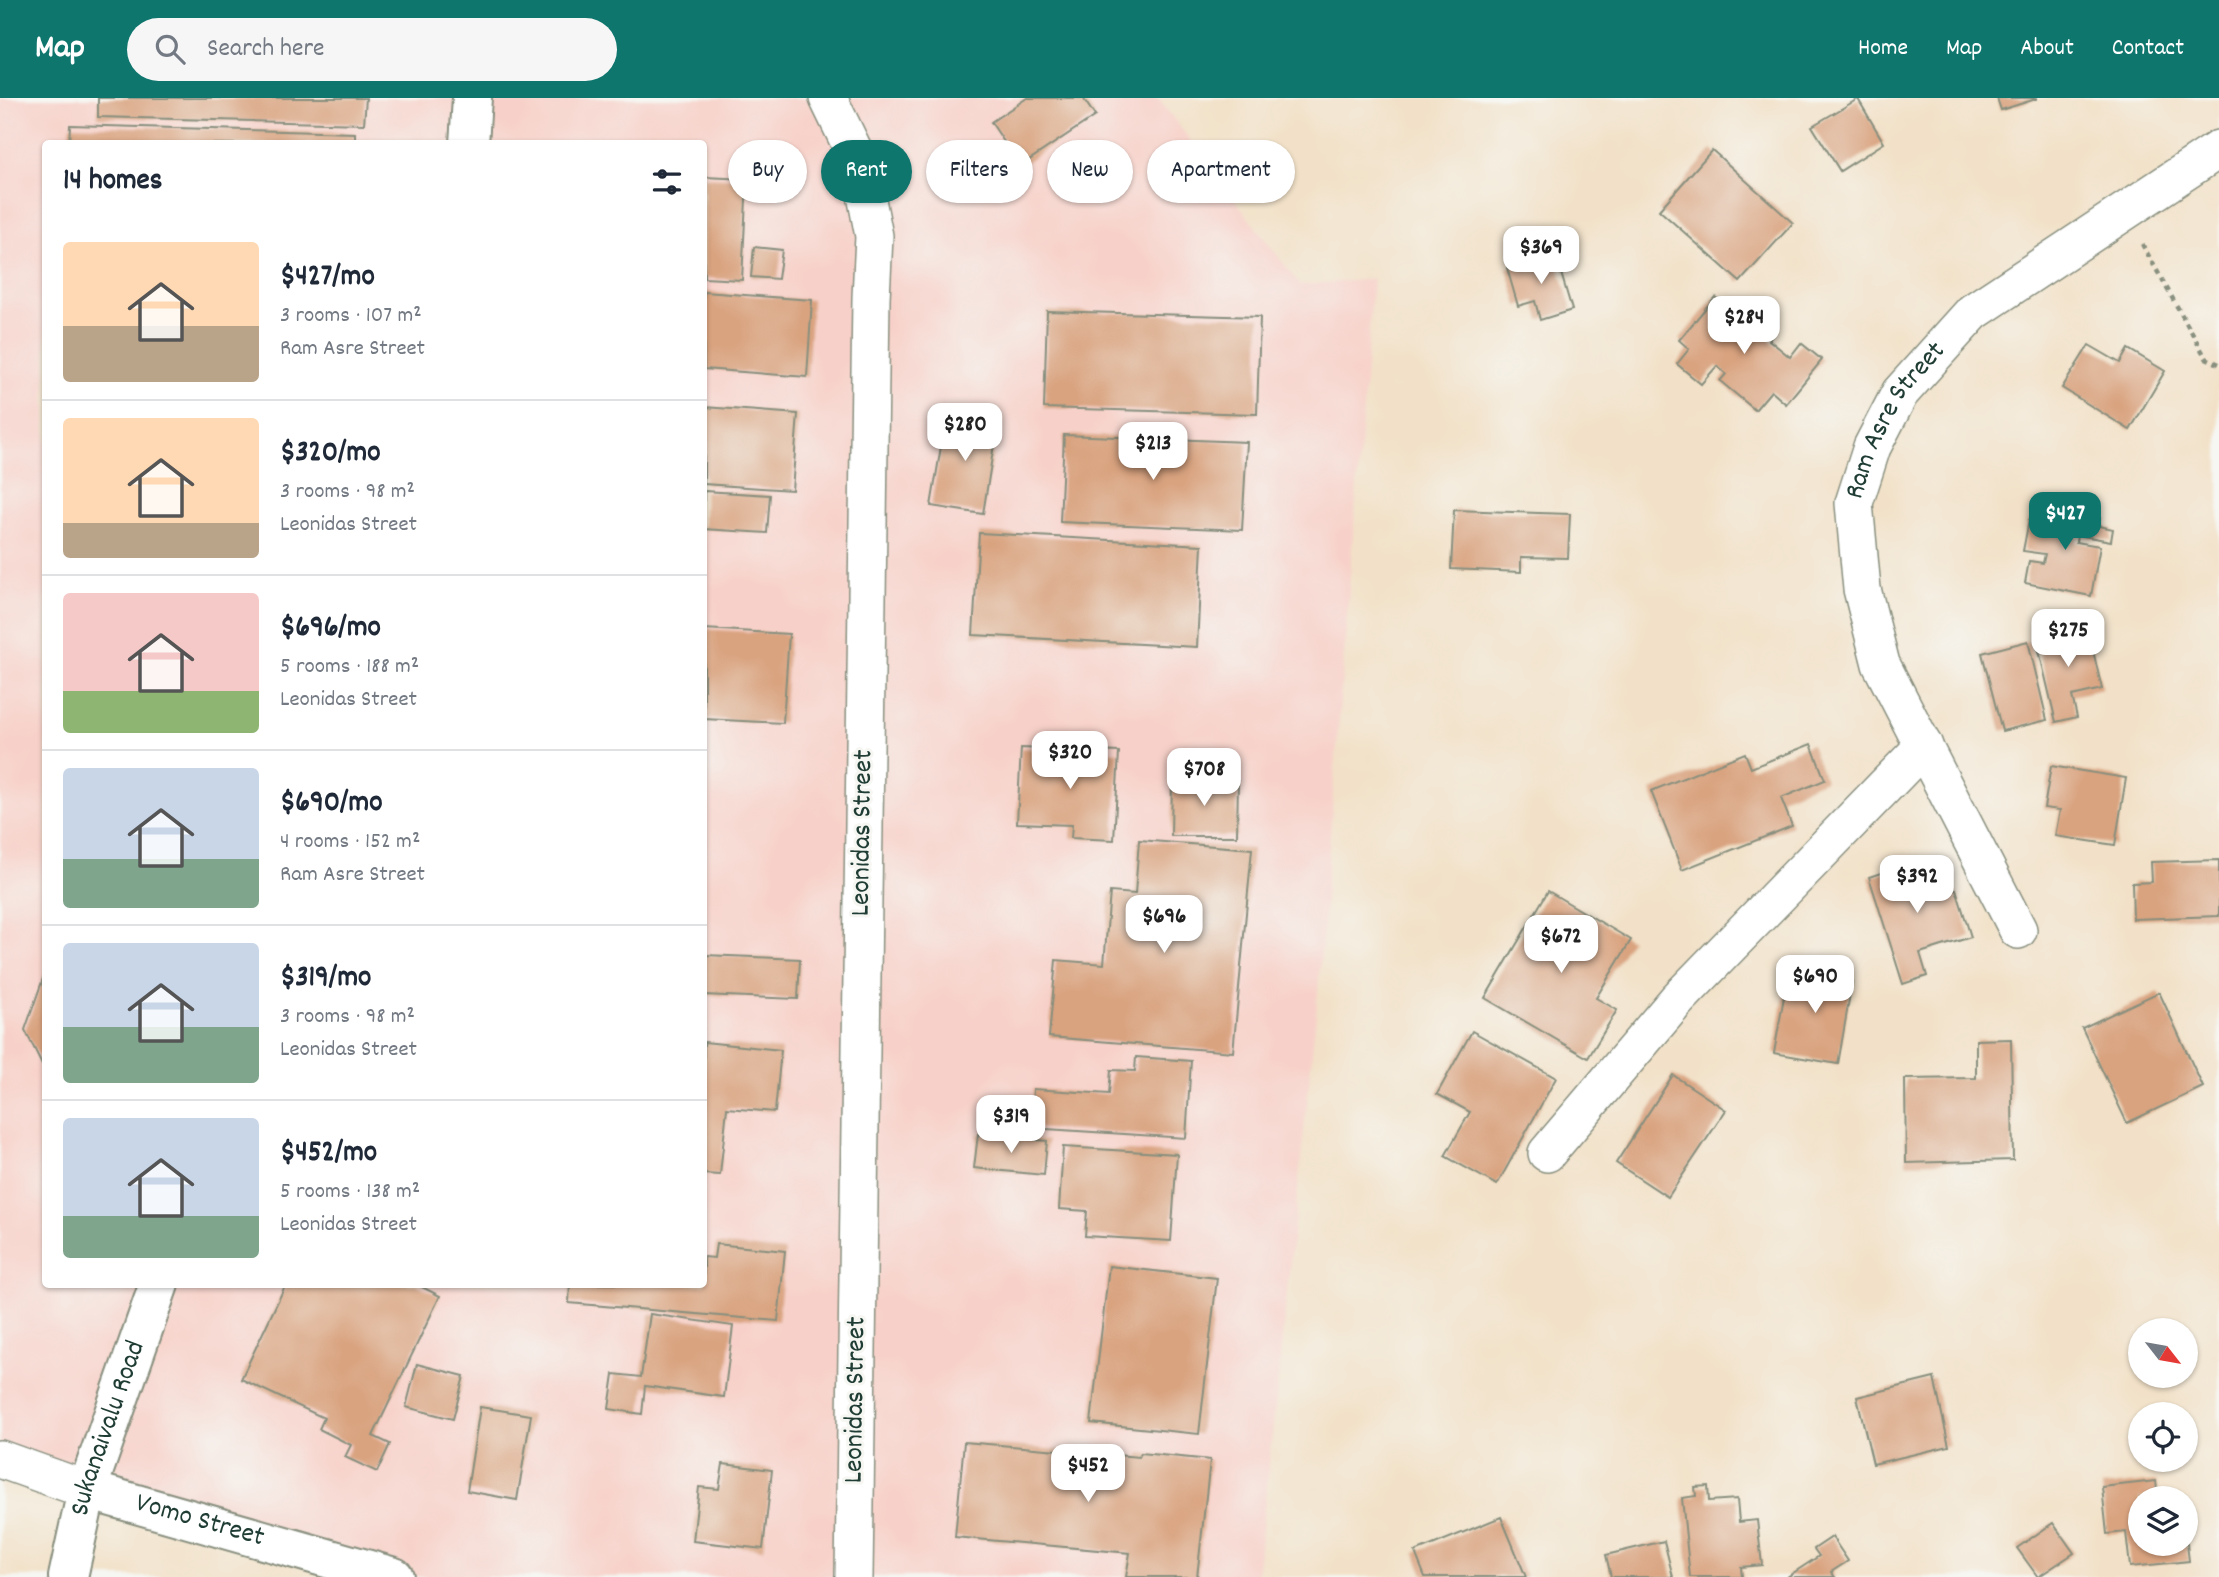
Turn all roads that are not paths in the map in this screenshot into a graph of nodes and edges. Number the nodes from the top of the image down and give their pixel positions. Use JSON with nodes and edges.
{"nodes":[{"id":1,"x":472,"y":98,"type":"edge"},
{"id":2,"x":828,"y":98,"type":"edge"},
{"id":3,"x":469,"y":140,"type":"edge"},
{"id":4,"x":2219,"y":149,"type":"edge"},
{"id":5,"x":1924,"y":746,"type":"junction"},
{"id":6,"x":2018,"y":930,"type":"dead end"},
{"id":7,"x":1547,"y":1153,"type":"dead end"},
{"id":8,"x":158,"y":1288,"type":"edge"},
{"id":9,"x":0,"y":1459,"type":"edge"},
{"id":10,"x":87,"y":1490,"type":"junction"},
{"id":11,"x":68,"y":1577,"type":"edge"},
{"id":12,"x":394,"y":1577,"type":"edge"},
{"id":13,"x":855,"y":1577,"type":"edge"}],
"edges":[{"from":1,"to":3,"type":"main road"},
{"from":2,"to":13,"type":"street","name":"Leonidas Street"},
{"from":4,"to":5,"type":"street","name":"Ram Asre Street"},
{"from":5,"to":6,"type":"street","name":"Ram Asre Street"},
{"from":5,"to":7,"type":"street"},
{"from":8,"to":10,"type":"main road","name":"Sukanaivalu Road"},
{"from":9,"to":10,"type":"street"},
{"from":10,"to":11,"type":"main road","name":"Sukanaivalu Road"},
{"from":10,"to":12,"type":"main road","name":"Vomo Street"}]}
